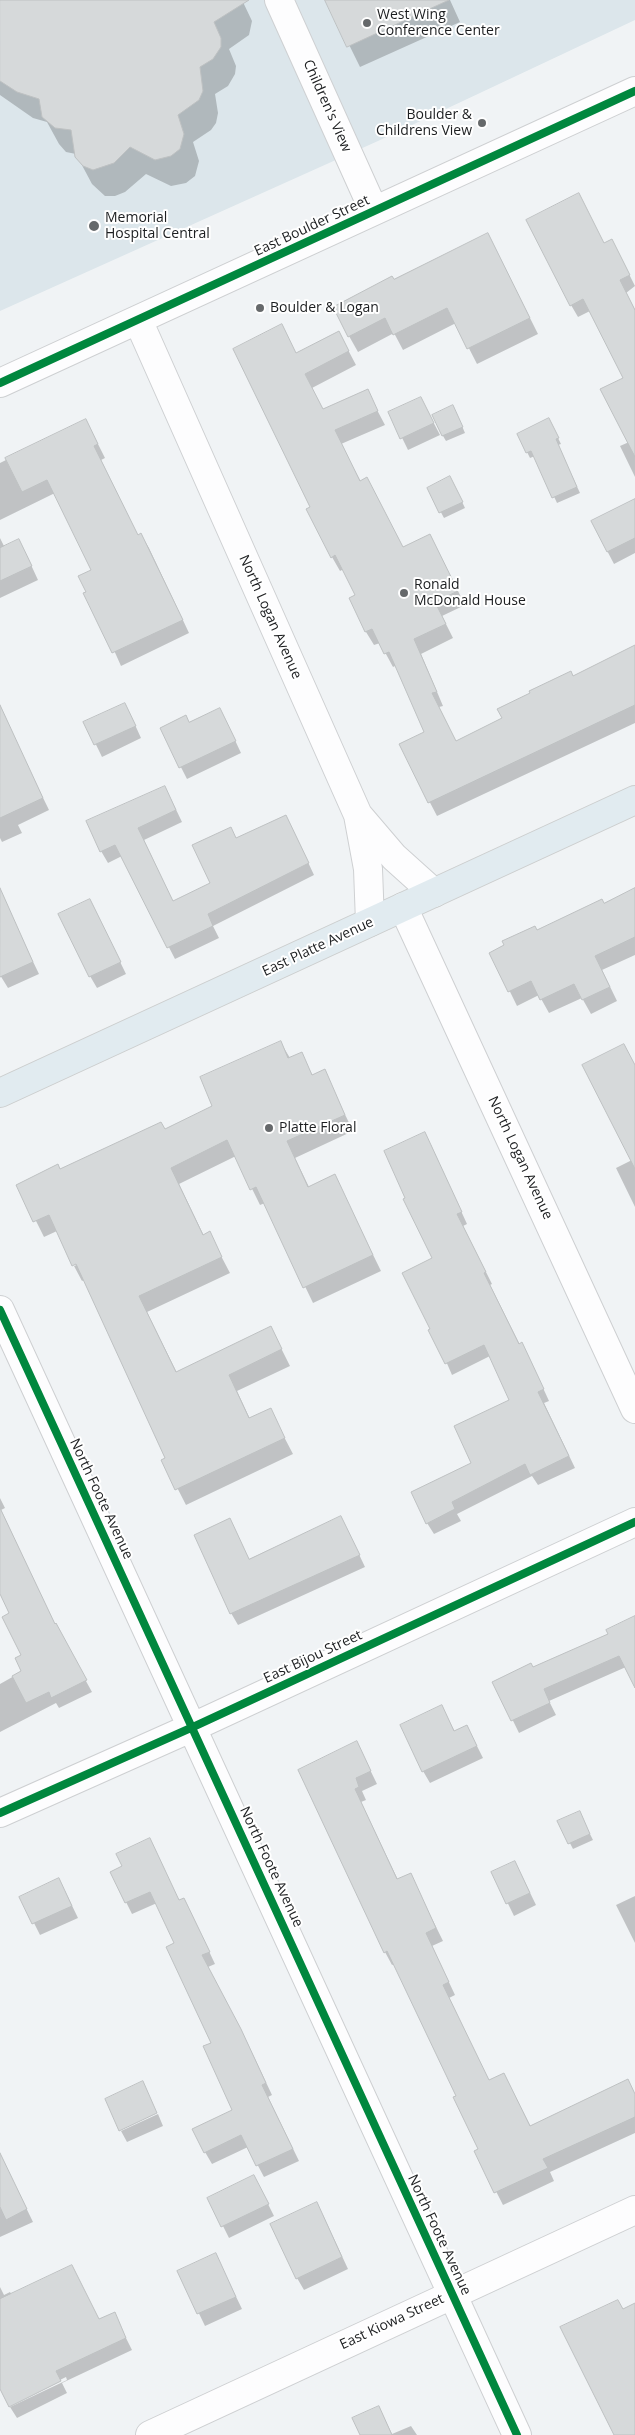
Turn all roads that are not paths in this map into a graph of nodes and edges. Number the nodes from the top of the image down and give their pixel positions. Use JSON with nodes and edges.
{"nodes":[{"id":1,"x":280,"y":0,"type":"edge"},
{"id":2,"x":632,"y":101,"type":"edge"},
{"id":3,"x":374,"y":211,"type":"junction"},
{"id":4,"x":138,"y":320,"type":"junction"},
{"id":5,"x":0,"y":383,"type":"edge"},
{"id":6,"x":635,"y":800,"type":"edge"},
{"id":7,"x":358,"y":815,"type":"junction"},
{"id":8,"x":434,"y":893,"type":"junction"},
{"id":9,"x":404,"y":907,"type":"junction"},
{"id":10,"x":370,"y":922,"type":"junction"},
{"id":11,"x":0,"y":1093,"type":"edge"},
{"id":12,"x":0,"y":1310,"type":"edge"},
{"id":13,"x":635,"y":1409,"type":"edge"},
{"id":14,"x":635,"y":1522,"type":"edge"},
{"id":15,"x":193,"y":1727,"type":"junction"},
{"id":16,"x":0,"y":1814,"type":"edge"},
{"id":17,"x":635,"y":2210,"type":"edge"},
{"id":18,"x":452,"y":2293,"type":"junction"},
{"id":19,"x":150,"y":2435,"type":"edge"},
{"id":20,"x":517,"y":2435,"type":"edge"}],
"edges":[{"from":1,"to":3,"type":"street","name":"Children's View"},
{"from":2,"to":3,"type":"street","name":"East Boulder Street"},
{"from":3,"to":4,"type":"street","name":"East Boulder Street"},
{"from":4,"to":5,"type":"street","name":"East Boulder Street"},
{"from":4,"to":7,"type":"street","name":"North Logan Avenue"},
{"from":6,"to":8,"type":"main road","name":"East Platte Avenue"},
{"from":7,"to":8,"type":"street"},
{"from":7,"to":10,"type":"street","name":"North Logan Avenue"},
{"from":8,"to":9,"type":"main road","name":"East Platte Avenue"},
{"from":9,"to":10,"type":"main road","name":"East Platte Avenue"},
{"from":9,"to":13,"type":"street","name":"North Logan Avenue"},
{"from":10,"to":11,"type":"main road","name":"East Platte Avenue"},
{"from":12,"to":15,"type":"street","name":"North Foote Avenue"},
{"from":14,"to":15,"type":"street","name":"East Bijou Street"},
{"from":15,"to":16,"type":"street","name":"East Bijou Street"},
{"from":15,"to":18,"type":"street","name":"North Foote Avenue"},
{"from":17,"to":18,"type":"street","name":"East Kiowa Street"},
{"from":18,"to":19,"type":"street","name":"East Kiowa Street"},
{"from":18,"to":20,"type":"street","name":"North Foote Avenue"}]}
